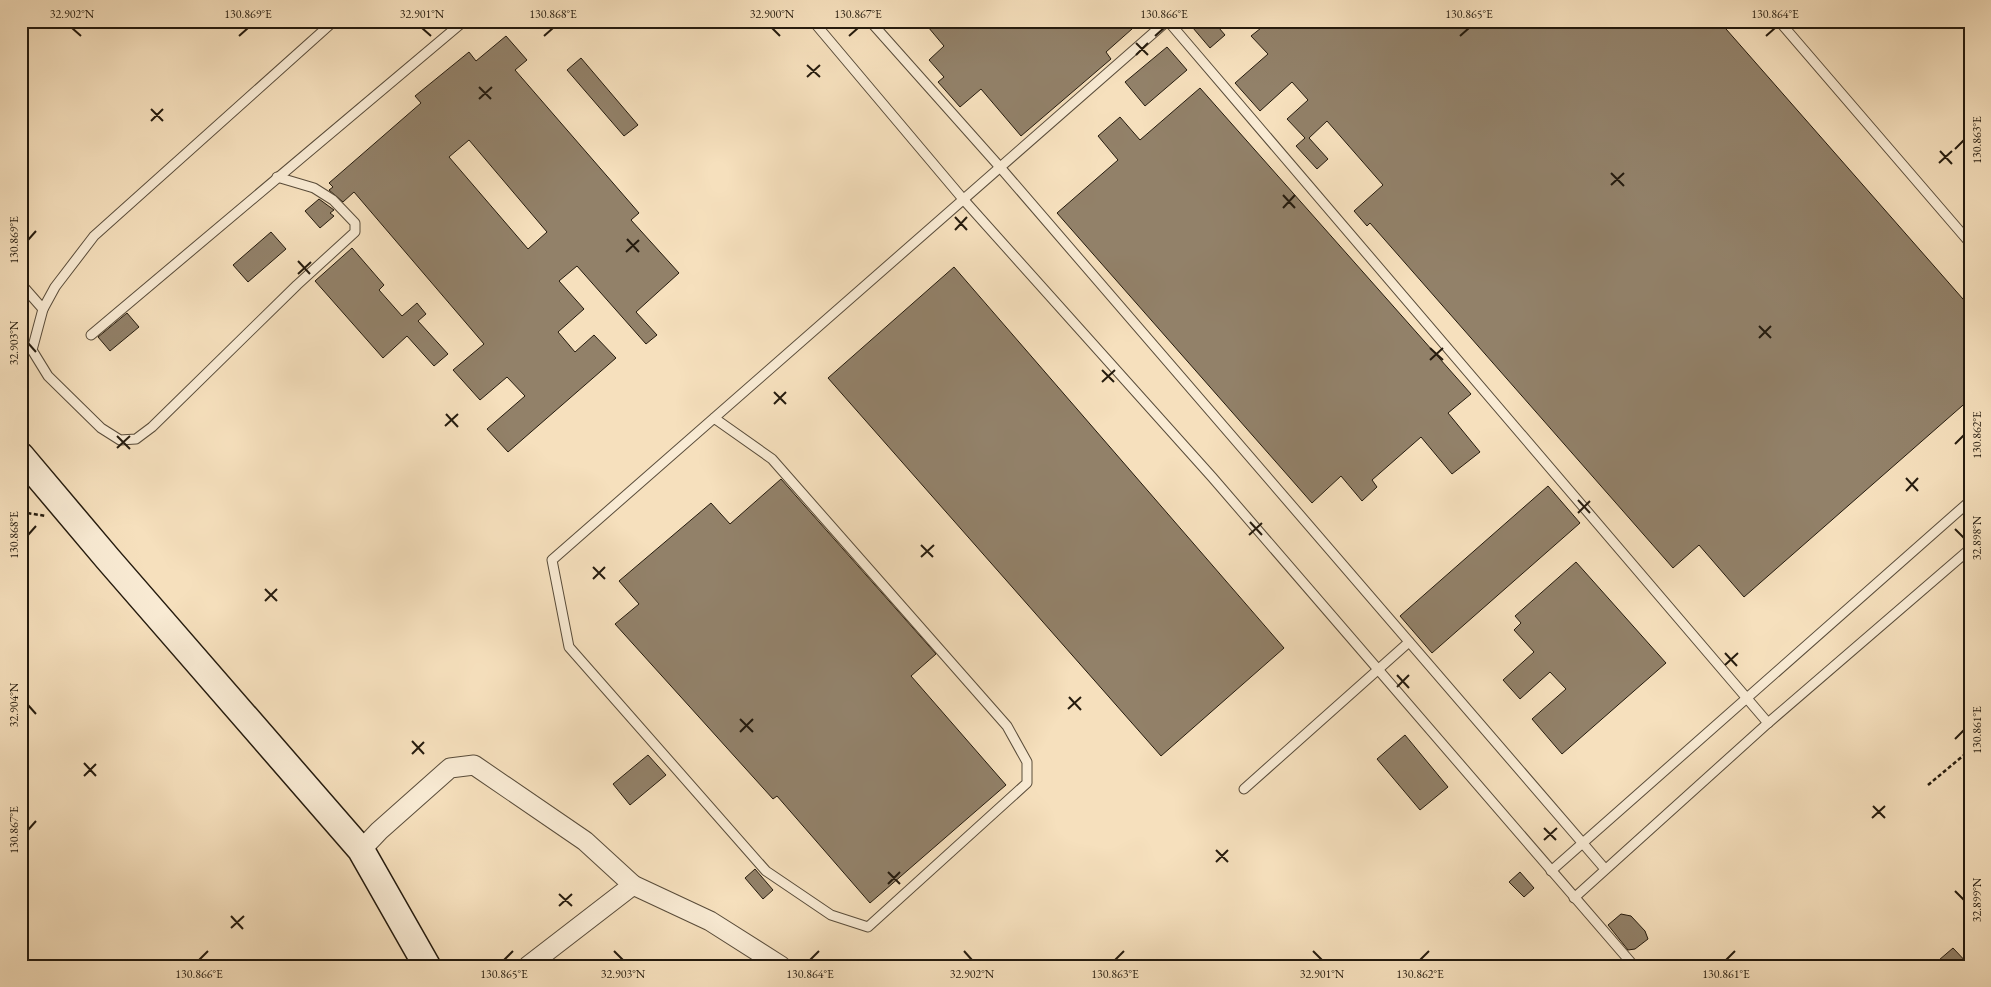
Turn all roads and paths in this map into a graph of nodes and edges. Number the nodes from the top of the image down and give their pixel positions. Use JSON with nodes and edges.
{"nodes":[{"id":1,"x":334,"y":21,"type":"edge"},
{"id":2,"x":464,"y":21,"type":"edge"},
{"id":3,"x":813,"y":21,"type":"edge"},
{"id":4,"x":870,"y":21,"type":"edge"},
{"id":5,"x":1168,"y":21,"type":"edge"},
{"id":6,"x":1779,"y":21,"type":"edge"},
{"id":7,"x":999,"y":166,"type":"junction"},
{"id":8,"x":277,"y":177,"type":"junction"},
{"id":9,"x":963,"y":199,"type":"junction"},
{"id":10,"x":1970,"y":244,"type":"edge"},
{"id":11,"x":21,"y":284,"type":"edge"},
{"id":12,"x":43,"y":309,"type":"junction"},
{"id":13,"x":91,"y":335,"type":"dead end"},
{"id":14,"x":714,"y":418,"type":"junction"},
{"id":15,"x":21,"y":456,"type":"edge"},
{"id":16,"x":1970,"y":501,"type":"edge"},
{"id":17,"x":1970,"y":550,"type":"edge"},
{"id":18,"x":1409,"y":642,"type":"junction"},
{"id":19,"x":1378,"y":670,"type":"junction"},
{"id":20,"x":1746,"y":698,"type":"junction"},
{"id":21,"x":1768,"y":723,"type":"junction"},
{"id":22,"x":1970,"y":750,"type":"edge"},
{"id":23,"x":1928,"y":785,"type":"dead end"},
{"id":24,"x":1244,"y":789,"type":"dead end"},
{"id":25,"x":1582,"y":843,"type":"junction"},
{"id":26,"x":361,"y":850,"type":"junction"},
{"id":27,"x":1606,"y":869,"type":"junction"},
{"id":28,"x":1552,"y":871,"type":"junction"},
{"id":29,"x":633,"y":885,"type":"junction"},
{"id":30,"x":1574,"y":898,"type":"junction"},
{"id":31,"x":427,"y":966,"type":"edge"},
{"id":32,"x":528,"y":966,"type":"edge"},
{"id":33,"x":781,"y":966,"type":"edge"},
{"id":34,"x":1634,"y":966,"type":"edge"}],
"edges":[{"from":1,"to":12,"type":"lane"},
{"from":2,"to":8,"type":"lane"},
{"from":3,"to":9,"type":"lane"},
{"from":4,"to":7,"type":"lane"},
{"from":5,"to":7,"type":"lane"},
{"from":5,"to":20,"type":"lane"},
{"from":6,"to":10,"type":"lane"},
{"from":7,"to":9,"type":"lane"},
{"from":7,"to":18,"type":"lane"},
{"from":8,"to":12,"type":"lane"},
{"from":8,"to":13,"type":"lane"},
{"from":9,"to":14,"type":"lane"},
{"from":9,"to":19,"type":"lane"},
{"from":11,"to":12,"type":"lane"},
{"from":14,"to":14,"type":"lane"},
{"from":15,"to":26,"type":"street"},
{"from":16,"to":20,"type":"lane"},
{"from":17,"to":21,"type":"lane"},
{"from":18,"to":19,"type":"lane"},
{"from":18,"to":25,"type":"lane"},
{"from":19,"to":24,"type":"lane"},
{"from":19,"to":28,"type":"lane"},
{"from":20,"to":21,"type":"lane"},
{"from":20,"to":25,"type":"lane"},
{"from":21,"to":27,"type":"lane"},
{"from":22,"to":23,"type":"path"},
{"from":25,"to":27,"type":"lane"},
{"from":25,"to":28,"type":"lane"},
{"from":26,"to":29,"type":"street"},
{"from":26,"to":31,"type":"street"},
{"from":27,"to":30,"type":"lane"},
{"from":28,"to":30,"type":"lane"},
{"from":29,"to":32,"type":"street"},
{"from":29,"to":33,"type":"street"},
{"from":30,"to":34,"type":"lane"}]}
